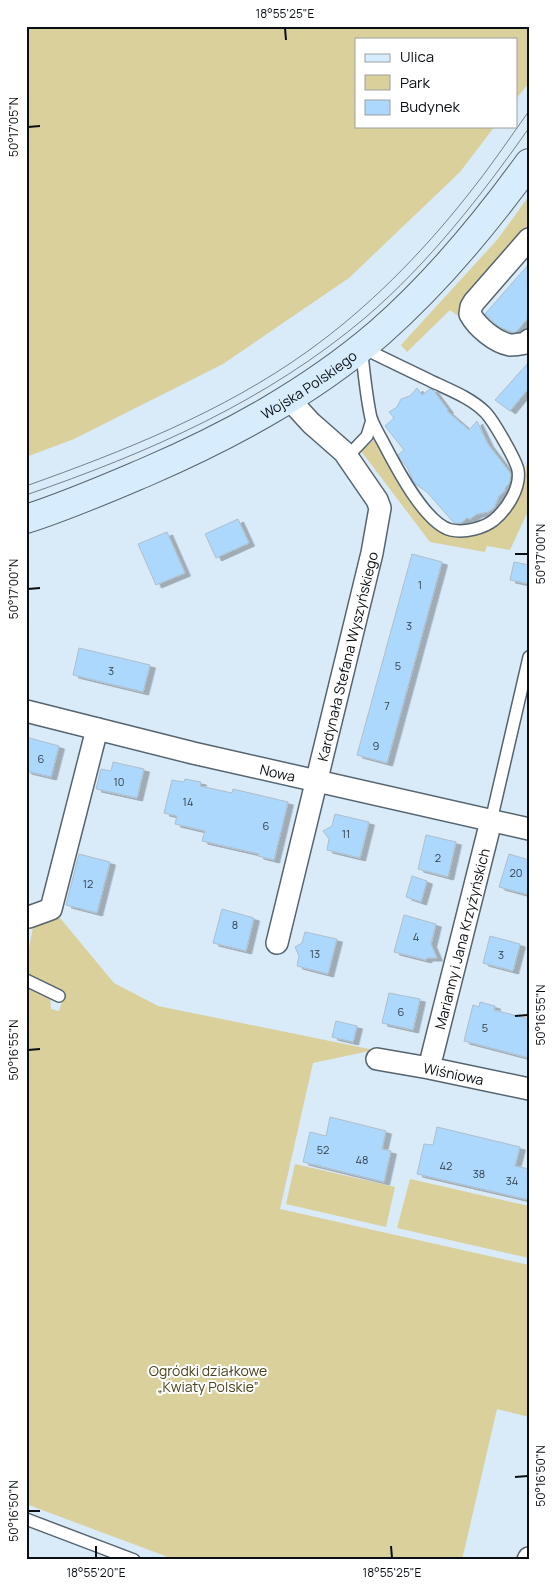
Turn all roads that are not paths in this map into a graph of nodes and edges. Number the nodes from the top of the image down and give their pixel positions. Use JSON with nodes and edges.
{"nodes":[{"id":1,"x":529,"y":163,"type":"edge"},
{"id":2,"x":529,"y":239,"type":"edge"},
{"id":3,"x":529,"y":340,"type":"edge"},
{"id":4,"x":361,"y":347,"type":"junction"},
{"id":5,"x":289,"y":399,"type":"junction"},
{"id":6,"x":372,"y":420,"type":"junction"},
{"id":7,"x":347,"y":457,"type":"junction"},
{"id":8,"x":26,"y":519,"type":"edge"},
{"id":9,"x":529,"y":657,"type":"edge"},
{"id":10,"x":26,"y":711,"type":"edge"},
{"id":11,"x":97,"y":729,"type":"junction"},
{"id":12,"x":317,"y":781,"type":"junction"},
{"id":13,"x":491,"y":821,"type":"junction"},
{"id":14,"x":529,"y":829,"type":"edge"},
{"id":15,"x":27,"y":922,"type":"edge"},
{"id":16,"x":277,"y":943,"type":"dead end"},
{"id":17,"x":26,"y":980,"type":"edge"},
{"id":18,"x":59,"y":996,"type":"dead end"},
{"id":19,"x":432,"y":1056,"type":"dead end"},
{"id":20,"x":377,"y":1059,"type":"dead end"},
{"id":21,"x":529,"y":1088,"type":"edge"},
{"id":22,"x":26,"y":1519,"type":"edge"},
{"id":23,"x":134,"y":1560,"type":"edge"}],
"edges":[{"from":1,"to":4,"type":"street","name":"Wojska Polskiego"},
{"from":2,"to":3,"type":"street"},
{"from":4,"to":5,"type":"street","name":"Wojska Polskiego"},
{"from":4,"to":6,"type":"lane"},
{"from":4,"to":6,"type":"lane"},
{"from":5,"to":7,"type":"street","name":"Kardynała Stefana Wyszyńskiego"},
{"from":5,"to":8,"type":"street","name":"Wojska Polskiego"},
{"from":6,"to":7,"type":"lane"},
{"from":7,"to":12,"type":"street","name":"Kardynała Stefana Wyszyńskiego"},
{"from":9,"to":13,"type":"lane"},
{"from":10,"to":11,"type":"street","name":"Nowa"},
{"from":11,"to":12,"type":"street","name":"Nowa"},
{"from":11,"to":15,"type":"street"},
{"from":12,"to":13,"type":"street","name":"Nowa"},
{"from":12,"to":16,"type":"street","name":"Kardynała Stefana Wyszyńskiego"},
{"from":13,"to":14,"type":"street","name":"Nowa"},
{"from":13,"to":19,"type":"street","name":"Marianny i Jana Krzyżyńskich"},
{"from":17,"to":18,"type":"lane"},
{"from":20,"to":21,"type":"street","name":"Wiśniowa"},
{"from":22,"to":23,"type":"lane"}]}
